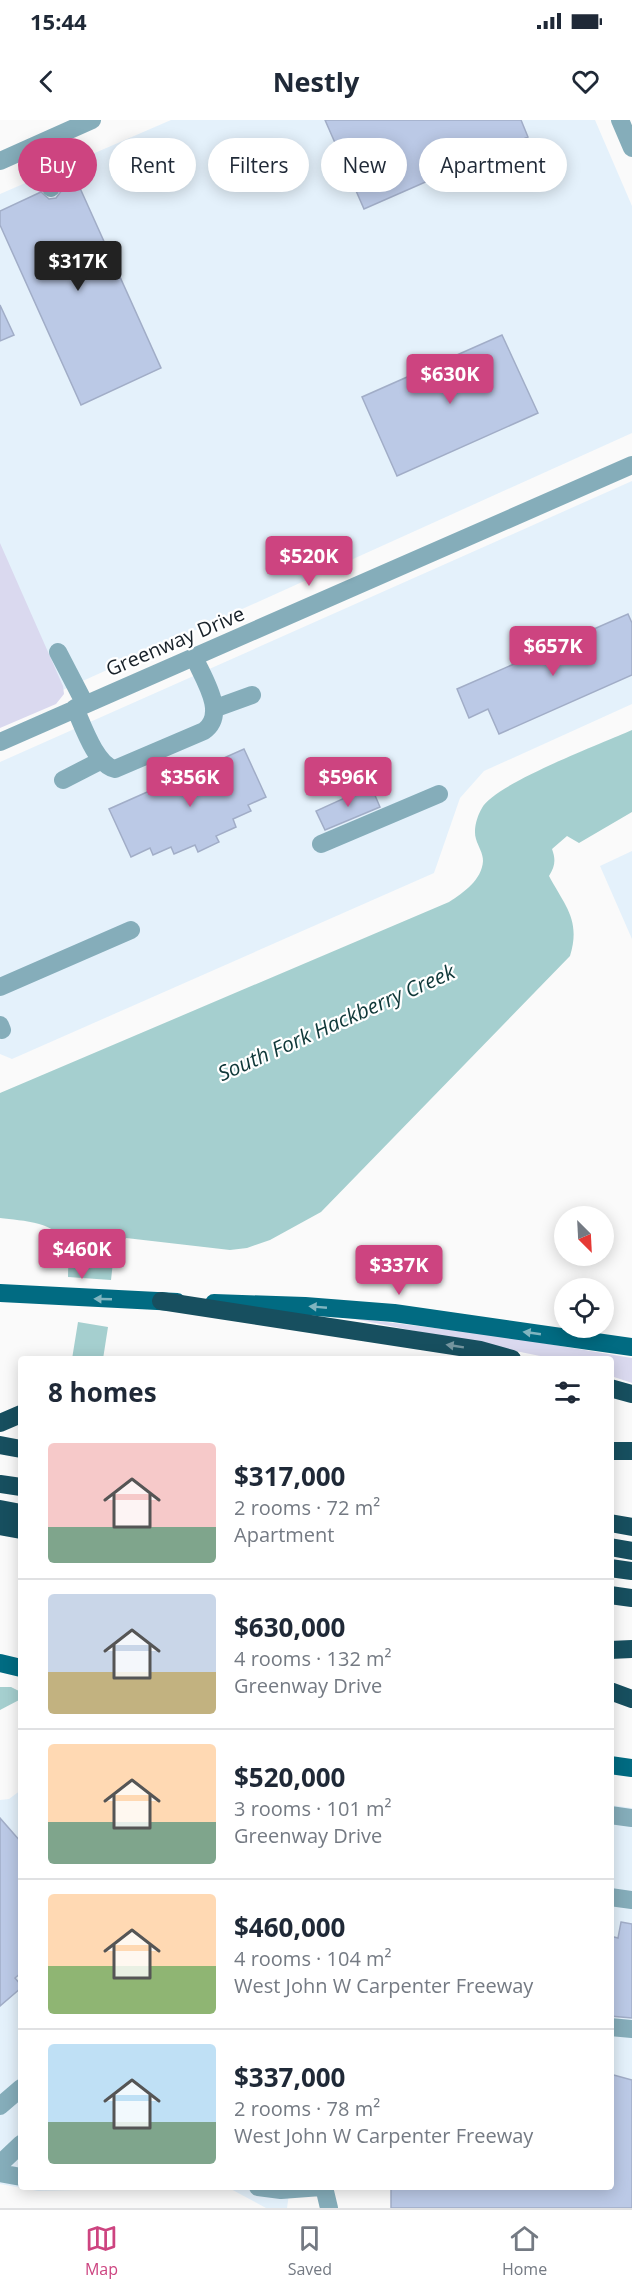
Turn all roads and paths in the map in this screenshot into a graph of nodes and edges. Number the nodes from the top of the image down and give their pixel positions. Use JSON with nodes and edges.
{"nodes":[{"id":1,"x":92,"y":120,"type":"edge"},
{"id":2,"x":620,"y":120,"type":"edge"},
{"id":3,"x":52,"y":138,"type":"edge"},
{"id":4,"x":632,"y":148,"type":"edge"},
{"id":5,"x":18,"y":153,"type":"edge"},
{"id":6,"x":0,"y":161,"type":"edge"},
{"id":7,"x":632,"y":465,"type":"edge"},
{"id":8,"x":58,"y":652,"type":"dead end"},
{"id":9,"x":194,"y":657,"type":"junction"},
{"id":10,"x":252,"y":695,"type":"dead end"},
{"id":11,"x":80,"y":706,"type":"junction"},
{"id":12,"x":216,"y":708,"type":"junction"},
{"id":13,"x":0,"y":742,"type":"edge"},
{"id":14,"x":100,"y":761,"type":"junction"},
{"id":15,"x":63,"y":780,"type":"dead end"},
{"id":16,"x":440,"y":794,"type":"dead end"},
{"id":17,"x":321,"y":844,"type":"dead end"},
{"id":18,"x":131,"y":930,"type":"dead end"},
{"id":19,"x":0,"y":987,"type":"edge"},
{"id":20,"x":0,"y":1293,"type":"edge"},
{"id":21,"x":161,"y":1301,"type":"junction"},
{"id":22,"x":632,"y":1347,"type":"edge"},
{"id":23,"x":501,"y":1356,"type":"edge"},
{"id":24,"x":614,"y":1389,"type":"edge"},
{"id":25,"x":632,"y":1394,"type":"edge"},
{"id":26,"x":18,"y":1415,"type":"edge"},
{"id":27,"x":0,"y":1423,"type":"edge"},
{"id":28,"x":18,"y":1426,"type":"edge"},
{"id":29,"x":0,"y":1445,"type":"edge"},
{"id":30,"x":18,"y":1448,"type":"edge"},
{"id":31,"x":614,"y":1451,"type":"edge"},
{"id":32,"x":632,"y":1451,"type":"edge"},
{"id":33,"x":0,"y":1484,"type":"edge"},
{"id":34,"x":18,"y":1487,"type":"edge"},
{"id":35,"x":0,"y":1509,"type":"edge"},
{"id":36,"x":18,"y":1512,"type":"edge"},
{"id":37,"x":614,"y":1524,"type":"edge"},
{"id":38,"x":0,"y":1526,"type":"edge"},
{"id":39,"x":632,"y":1527,"type":"edge"},
{"id":40,"x":18,"y":1529,"type":"edge"},
{"id":41,"x":614,"y":1548,"type":"edge"},
{"id":42,"x":632,"y":1551,"type":"edge"},
{"id":43,"x":614,"y":1569,"type":"edge"},
{"id":44,"x":632,"y":1571,"type":"edge"},
{"id":45,"x":614,"y":1596,"type":"edge"},
{"id":46,"x":632,"y":1598,"type":"edge"},
{"id":47,"x":632,"y":1649,"type":"edge"},
{"id":48,"x":614,"y":1650,"type":"edge"},
{"id":49,"x":0,"y":1663,"type":"edge"},
{"id":50,"x":18,"y":1667,"type":"edge"},
{"id":51,"x":614,"y":1692,"type":"edge"},
{"id":52,"x":632,"y":1699,"type":"edge"},
{"id":53,"x":614,"y":1766,"type":"edge"},
{"id":54,"x":632,"y":1768,"type":"edge"},
{"id":55,"x":614,"y":1816,"type":"edge"},
{"id":56,"x":632,"y":1818,"type":"edge"},
{"id":57,"x":614,"y":1898,"type":"edge"},
{"id":58,"x":632,"y":1900,"type":"edge"},
{"id":59,"x":614,"y":2027,"type":"edge"},
{"id":60,"x":632,"y":2029,"type":"edge"},
{"id":61,"x":18,"y":2147,"type":"edge"},
{"id":62,"x":0,"y":2164,"type":"edge"},
{"id":63,"x":0,"y":2173,"type":"edge"},
{"id":64,"x":18,"y":2176,"type":"edge"},
{"id":65,"x":324,"y":2190,"type":"edge"},
{"id":66,"x":329,"y":2208,"type":"edge"}],
"edges":[{"from":1,"to":3,"type":"street"},
{"from":2,"to":4,"type":"street"},
{"from":5,"to":6,"type":"street"},
{"from":7,"to":9,"type":"street","name":"Greenway Drive"},
{"from":8,"to":11,"type":"street"},
{"from":9,"to":11,"type":"street","name":"Greenway Drive"},
{"from":9,"to":12,"type":"street"},
{"from":10,"to":12,"type":"street"},
{"from":11,"to":13,"type":"street","name":"Greenway Drive"},
{"from":11,"to":14,"type":"street"},
{"from":12,"to":14,"type":"street"},
{"from":14,"to":15,"type":"street"},
{"from":16,"to":17,"type":"street"},
{"from":18,"to":19,"type":"street"},
{"from":21,"to":20,"type":"main road","one_way":true},
{"from":22,"to":21,"type":"main road","one_way":true},
{"from":23,"to":21,"type":"highway","one_way":true},
{"from":24,"to":25,"type":"highway"},
{"from":26,"to":27,"type":"highway"},
{"from":27,"to":28,"type":"highway"},
{"from":29,"to":30,"type":"highway"},
{"from":31,"to":32,"type":"highway"},
{"from":33,"to":34,"type":"highway"},
{"from":35,"to":36,"type":"highway"},
{"from":37,"to":39,"type":"highway"},
{"from":38,"to":40,"type":"highway"},
{"from":41,"to":42,"type":"highway"},
{"from":43,"to":44,"type":"highway"},
{"from":45,"to":46,"type":"highway"},
{"from":47,"to":48,"type":"highway"},
{"from":49,"to":50,"type":"main road"},
{"from":51,"to":52,"type":"highway"},
{"from":53,"to":54,"type":"main road"},
{"from":55,"to":56,"type":"street"},
{"from":57,"to":58,"type":"street"},
{"from":59,"to":60,"type":"street"},
{"from":61,"to":62,"type":"street"},
{"from":63,"to":64,"type":"street"},
{"from":65,"to":66,"type":"street"}]}
